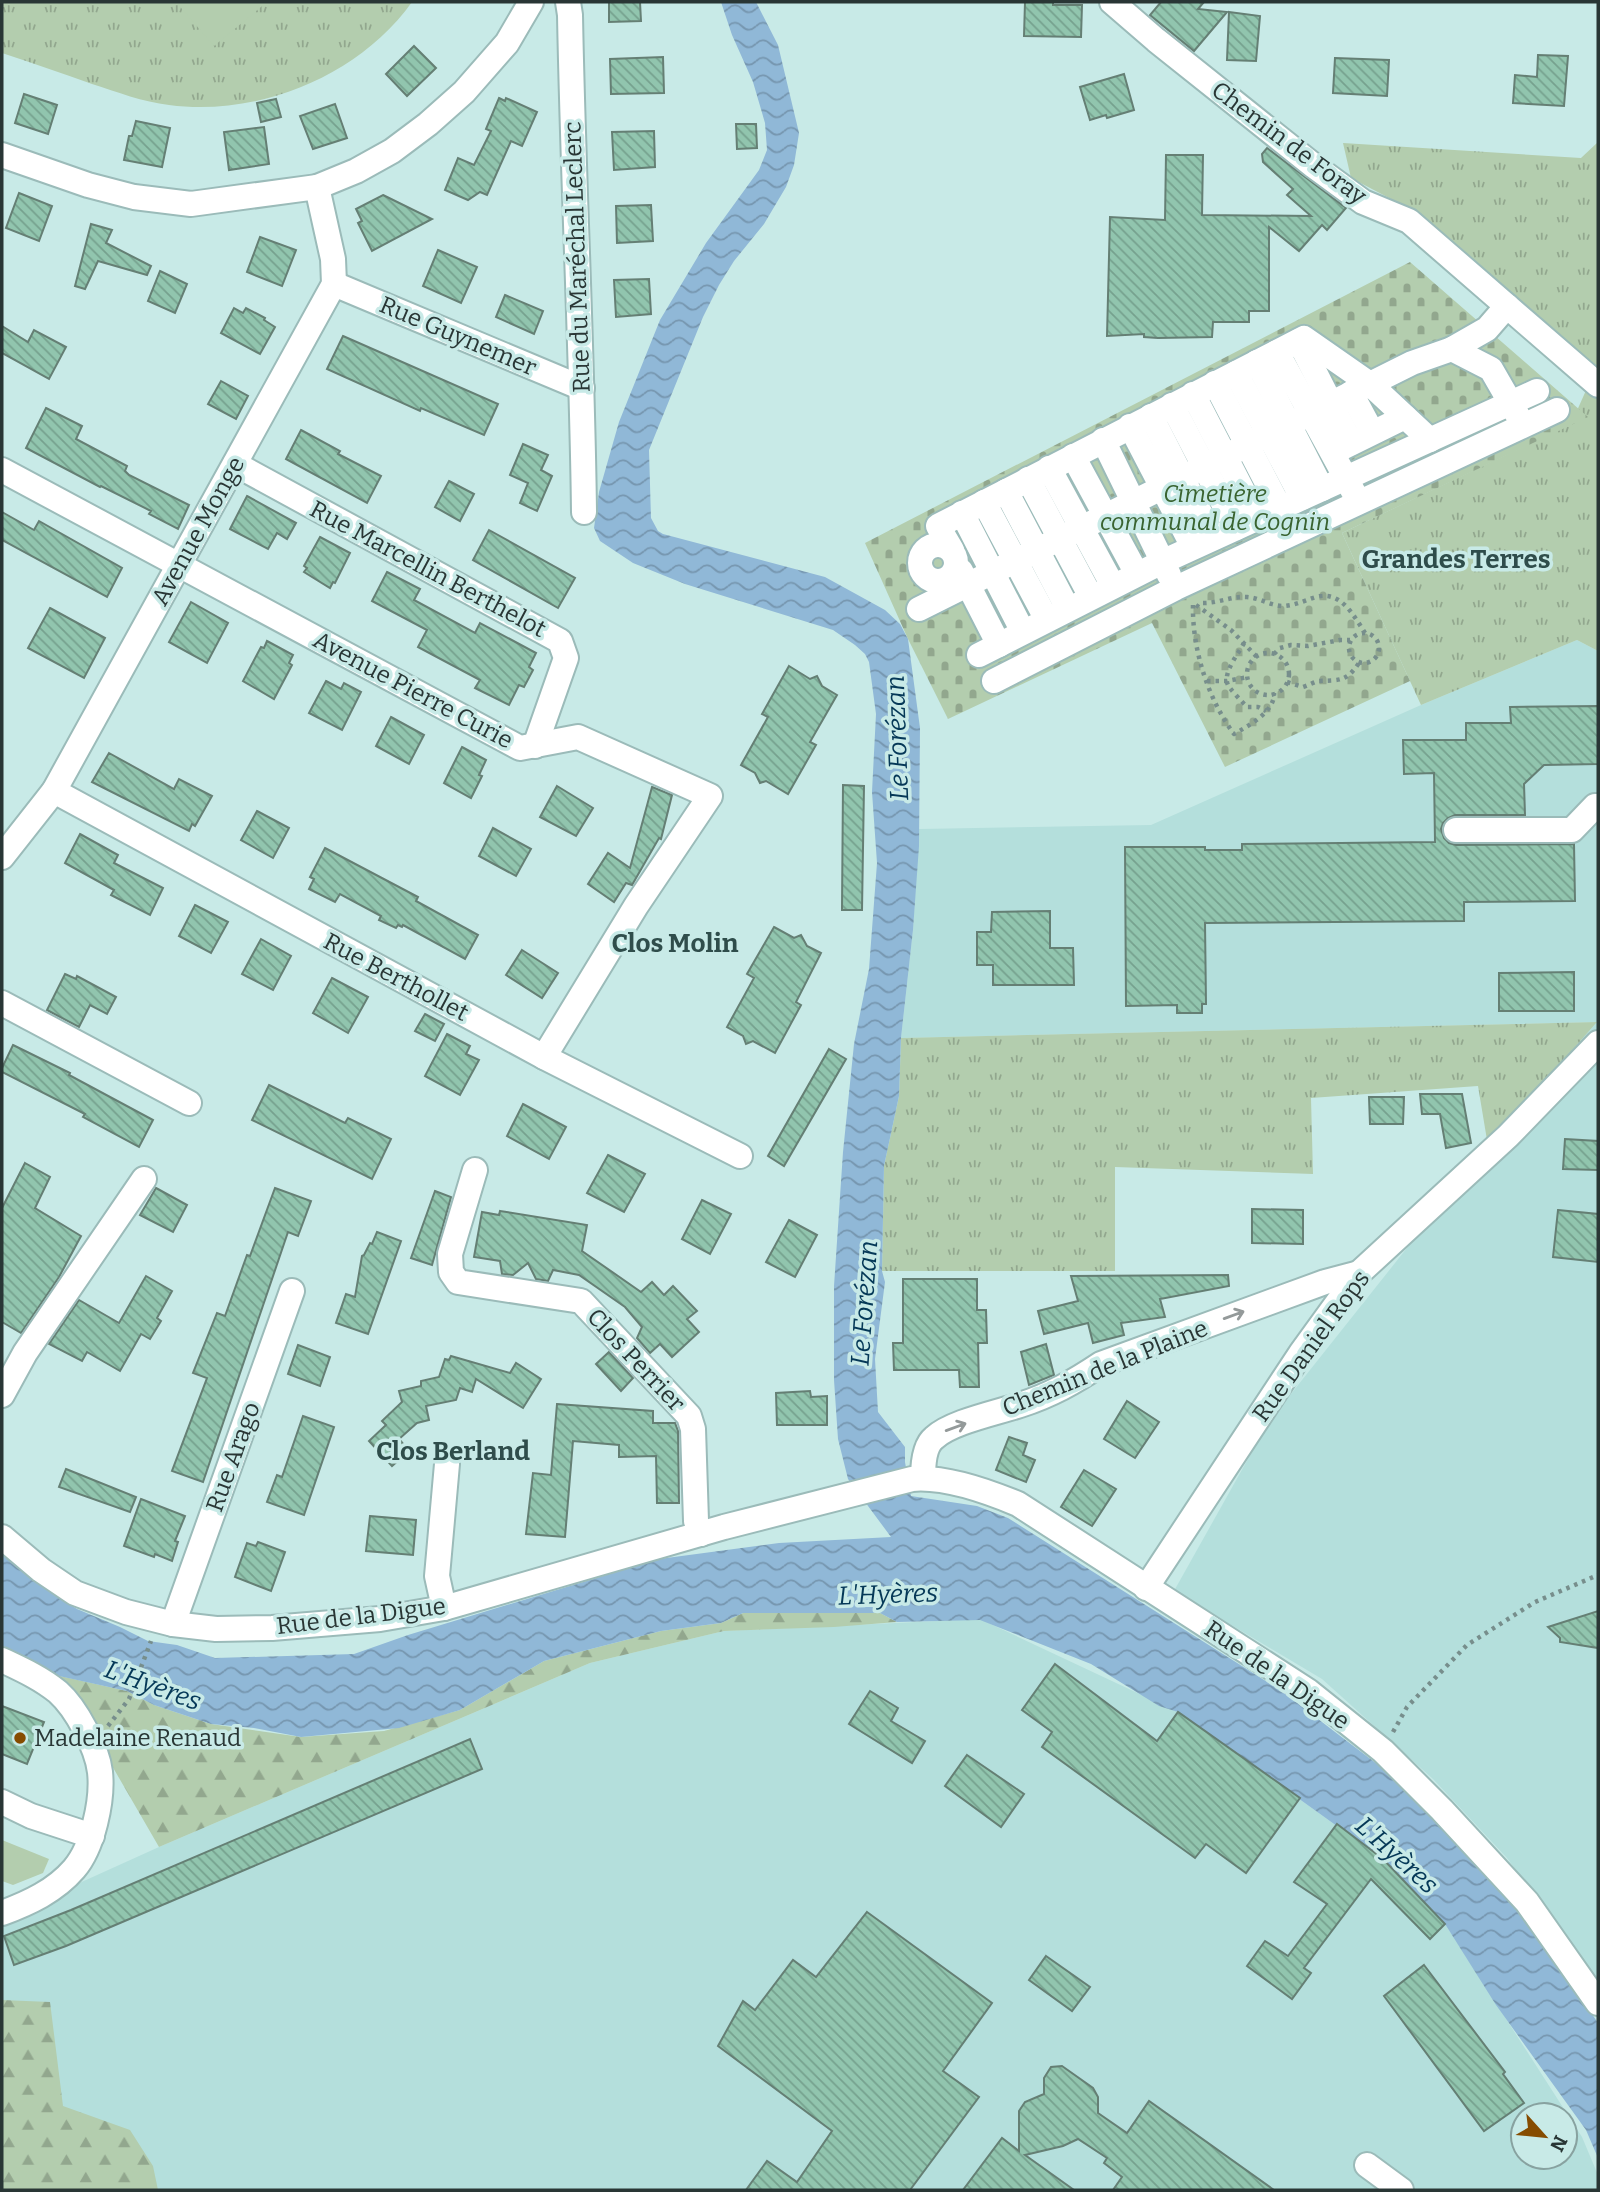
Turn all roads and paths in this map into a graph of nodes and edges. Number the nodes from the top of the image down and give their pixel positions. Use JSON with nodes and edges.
{"nodes":[{"id":1,"x":531,"y":2,"type":"edge"},
{"id":2,"x":568,"y":2,"type":"edge"},
{"id":3,"x":1112,"y":2,"type":"edge"},
{"id":4,"x":2,"y":155,"type":"edge"},
{"id":5,"x":317,"y":187,"type":"junction"},
{"id":6,"x":334,"y":284,"type":"junction"},
{"id":7,"x":1507,"y":306,"type":"junction"},
{"id":8,"x":1299,"y":341,"type":"junction"},
{"id":9,"x":1452,"y":349,"type":"junction"},
{"id":10,"x":1598,"y":385,"type":"edge"},
{"id":11,"x":582,"y":388,"type":"junction"},
{"id":12,"x":1204,"y":389,"type":"junction"},
{"id":13,"x":1537,"y":391,"type":"dead end"},
{"id":14,"x":1510,"y":403,"type":"junction"},
{"id":15,"x":1557,"y":410,"type":"dead end"},
{"id":16,"x":1310,"y":414,"type":"junction"},
{"id":17,"x":1405,"y":416,"type":"junction"},
{"id":18,"x":1524,"y":426,"type":"junction"},
{"id":19,"x":1103,"y":440,"type":"junction"},
{"id":20,"x":1430,"y":440,"type":"junction"},
{"id":21,"x":1352,"y":443,"type":"junction"},
{"id":22,"x":1073,"y":456,"type":"junction"},
{"id":23,"x":235,"y":464,"type":"junction"},
{"id":24,"x":2,"y":470,"type":"edge"},
{"id":25,"x":1194,"y":473,"type":"junction"},
{"id":26,"x":1038,"y":474,"type":"junction"},
{"id":27,"x":1346,"y":478,"type":"junction"},
{"id":28,"x":1006,"y":491,"type":"junction"},
{"id":29,"x":1312,"y":493,"type":"junction"},
{"id":30,"x":1134,"y":503,"type":"junction"},
{"id":31,"x":1359,"y":503,"type":"junction"},
{"id":32,"x":973,"y":508,"type":"junction"},
{"id":33,"x":1280,"y":508,"type":"junction"},
{"id":34,"x":584,"y":512,"type":"dead end"},
{"id":35,"x":1106,"y":517,"type":"junction"},
{"id":36,"x":1246,"y":523,"type":"junction"},
{"id":37,"x":1071,"y":534,"type":"junction"},
{"id":38,"x":1203,"y":543,"type":"junction"},
{"id":39,"x":1026,"y":556,"type":"junction"},
{"id":40,"x":1162,"y":562,"type":"junction"},
{"id":41,"x":179,"y":565,"type":"junction"},
{"id":42,"x":993,"y":573,"type":"junction"},
{"id":43,"x":1137,"y":574,"type":"junction"},
{"id":44,"x":968,"y":585,"type":"junction"},
{"id":45,"x":1102,"y":592,"type":"junction"},
{"id":46,"x":1185,"y":596,"type":"junction"},
{"id":47,"x":919,"y":609,"type":"dead end"},
{"id":48,"x":1057,"y":615,"type":"junction"},
{"id":49,"x":1023,"y":632,"type":"junction"},
{"id":50,"x":1366,"y":633,"type":"junction"},
{"id":51,"x":1351,"y":640,"type":"junction"},
{"id":52,"x":1244,"y":643,"type":"junction"},
{"id":53,"x":1274,"y":654,"type":"junction"},
{"id":54,"x":1257,"y":657,"type":"junction"},
{"id":55,"x":1359,"y":663,"type":"junction"},
{"id":56,"x":1248,"y":677,"type":"junction"},
{"id":57,"x":994,"y":681,"type":"dead end"},
{"id":58,"x":1207,"y":681,"type":"junction"},
{"id":59,"x":1227,"y":681,"type":"junction"},
{"id":60,"x":1287,"y":682,"type":"junction"},
{"id":61,"x":1275,"y":693,"type":"junction"},
{"id":62,"x":1266,"y":711,"type":"junction"},
{"id":63,"x":535,"y":746,"type":"junction"},
{"id":64,"x":54,"y":792,"type":"junction"},
{"id":65,"x":1598,"y":806,"type":"edge"},
{"id":66,"x":1456,"y":830,"type":"dead end"},
{"id":67,"x":2,"y":857,"type":"edge"},
{"id":68,"x":2,"y":1003,"type":"edge"},
{"id":69,"x":1598,"y":1043,"type":"edge"},
{"id":70,"x":544,"y":1057,"type":"junction"},
{"id":71,"x":189,"y":1102,"type":"dead end"},
{"id":72,"x":740,"y":1156,"type":"dead end"},
{"id":73,"x":475,"y":1170,"type":"dead end"},
{"id":74,"x":144,"y":1179,"type":"dead end"},
{"id":75,"x":1359,"y":1273,"type":"junction"},
{"id":76,"x":292,"y":1291,"type":"dead end"},
{"id":77,"x":2,"y":1395,"type":"edge"},
{"id":78,"x":447,"y":1464,"type":"dead end"},
{"id":79,"x":918,"y":1479,"type":"junction"},
{"id":80,"x":701,"y":1534,"type":"junction"},
{"id":81,"x":2,"y":1537,"type":"edge"},
{"id":82,"x":1598,"y":1575,"type":"edge"},
{"id":83,"x":1146,"y":1588,"type":"junction"},
{"id":84,"x":444,"y":1608,"type":"junction"},
{"id":85,"x":163,"y":1628,"type":"junction"},
{"id":86,"x":2,"y":1660,"type":"edge"},
{"id":87,"x":129,"y":1699,"type":"dead end"},
{"id":88,"x":1382,"y":1751,"type":"junction"},
{"id":89,"x":2,"y":1802,"type":"edge"},
{"id":90,"x":92,"y":1836,"type":"junction"},
{"id":91,"x":2,"y":1913,"type":"edge"},
{"id":92,"x":1598,"y":2003,"type":"edge"},
{"id":93,"x":1367,"y":2165,"type":"dead end"},
{"id":94,"x":1401,"y":2190,"type":"edge"}],
"edges":[{"from":1,"to":5,"type":"street"},
{"from":2,"to":11,"type":"street","name":"Rue du Maréchal Leclerc"},
{"from":3,"to":7,"type":"street","name":"Chemin de Foray"},
{"from":4,"to":5,"type":"street"},
{"from":5,"to":6,"type":"street"},
{"from":6,"to":11,"type":"street","name":"Rue Guynemer"},
{"from":6,"to":23,"type":"street","name":"Avenue Monge"},
{"from":7,"to":9,"type":"street"},
{"from":7,"to":10,"type":"street","name":"Chemin de Foray"},
{"from":8,"to":12,"type":"street"},
{"from":8,"to":16,"type":"street"},
{"from":8,"to":16,"type":"street"},
{"from":9,"to":14,"type":"street"},
{"from":9,"to":16,"type":"street"},
{"from":11,"to":34,"type":"street","name":"Rue du Maréchal Leclerc"},
{"from":12,"to":16,"type":"street"},
{"from":12,"to":16,"type":"street"},
{"from":12,"to":19,"type":"street"},
{"from":12,"to":25,"type":"street"},
{"from":12,"to":25,"type":"street"},
{"from":13,"to":14,"type":"street"},
{"from":14,"to":18,"type":"street"},
{"from":14,"to":20,"type":"street"},
{"from":15,"to":18,"type":"street"},
{"from":16,"to":17,"type":"street"},
{"from":16,"to":21,"type":"street"},
{"from":16,"to":21,"type":"street"},
{"from":16,"to":25,"type":"street"},
{"from":16,"to":29,"type":"street"},
{"from":16,"to":33,"type":"street"},
{"from":17,"to":20,"type":"street"},
{"from":17,"to":21,"type":"street"},
{"from":18,"to":31,"type":"street"},
{"from":19,"to":22,"type":"street"},
{"from":19,"to":30,"type":"street"},
{"from":20,"to":27,"type":"street"},
{"from":21,"to":27,"type":"street"},
{"from":22,"to":26,"type":"street"},
{"from":22,"to":35,"type":"street"},
{"from":23,"to":41,"type":"street","name":"Avenue Monge"},
{"from":23,"to":63,"type":"street","name":"Rue Marcellin Berthelot"},
{"from":24,"to":41,"type":"street","name":"Avenue Pierre Curie"},
{"from":25,"to":30,"type":"street"},
{"from":25,"to":36,"type":"street"},
{"from":25,"to":38,"type":"street"},
{"from":26,"to":28,"type":"street"},
{"from":26,"to":37,"type":"street"},
{"from":27,"to":29,"type":"street"},
{"from":27,"to":31,"type":"street"},
{"from":28,"to":32,"type":"street"},
{"from":28,"to":39,"type":"street"},
{"from":29,"to":33,"type":"street"},
{"from":30,"to":35,"type":"street"},
{"from":30,"to":40,"type":"street"},
{"from":31,"to":46,"type":"street"},
{"from":32,"to":39,"type":"street"},
{"from":32,"to":42,"type":"street"},
{"from":32,"to":44,"type":"street"},
{"from":33,"to":36,"type":"street"},
{"from":35,"to":37,"type":"street"},
{"from":35,"to":43,"type":"street"},
{"from":36,"to":38,"type":"street"},
{"from":37,"to":39,"type":"street"},
{"from":37,"to":45,"type":"street"},
{"from":38,"to":40,"type":"street"},
{"from":39,"to":42,"type":"street"},
{"from":39,"to":48,"type":"street"},
{"from":40,"to":43,"type":"street"},
{"from":40,"to":46,"type":"street"},
{"from":41,"to":63,"type":"street","name":"Avenue Pierre Curie"},
{"from":41,"to":64,"type":"street","name":"Avenue Monge"},
{"from":42,"to":44,"type":"street"},
{"from":42,"to":49,"type":"street"},
{"from":43,"to":45,"type":"street"},
{"from":44,"to":47,"type":"street"},
{"from":44,"to":49,"type":"street"},
{"from":45,"to":48,"type":"street"},
{"from":46,"to":50,"type":"path"},
{"from":46,"to":52,"type":"path"},
{"from":46,"to":57,"type":"street"},
{"from":46,"to":58,"type":"path"},
{"from":48,"to":49,"type":"street"},
{"from":50,"to":51,"type":"path"},
{"from":50,"to":55,"type":"path"},
{"from":51,"to":53,"type":"path"},
{"from":51,"to":55,"type":"path"},
{"from":52,"to":54,"type":"path"},
{"from":52,"to":59,"type":"path"},
{"from":53,"to":54,"type":"path"},
{"from":53,"to":60,"type":"path"},
{"from":54,"to":56,"type":"path"},
{"from":55,"to":60,"type":"path"},
{"from":56,"to":59,"type":"path"},
{"from":56,"to":61,"type":"path"},
{"from":58,"to":59,"type":"path"},
{"from":58,"to":62,"type":"path"},
{"from":59,"to":62,"type":"path"},
{"from":60,"to":61,"type":"path"},
{"from":61,"to":62,"type":"path"},
{"from":63,"to":70,"type":"street","name":"Avenue Pierre Curie"},
{"from":64,"to":67,"type":"street","name":"Avenue Monge"},
{"from":64,"to":70,"type":"street","name":"Rue Berthollet"},
{"from":65,"to":66,"type":"street"},
{"from":68,"to":71,"type":"street"},
{"from":69,"to":75,"type":"street","name":"Rue Daniel Rops"},
{"from":70,"to":72,"type":"street","name":"Rue Berthollet"},
{"from":73,"to":80,"type":"street","name":"Clos Perrier"},
{"from":74,"to":77,"type":"street"},
{"from":79,"to":75,"type":"street","name":"Chemin de la Plaine","one_way":true},
{"from":75,"to":83,"type":"street","name":"Rue Daniel Rops"},
{"from":76,"to":85,"type":"street","name":"Rue Arago"},
{"from":78,"to":84,"type":"street"},
{"from":79,"to":80,"type":"street","name":"Rue de la Digue"},
{"from":79,"to":83,"type":"street","name":"Rue de la Digue"},
{"from":80,"to":84,"type":"street","name":"Rue de la Digue"},
{"from":81,"to":85,"type":"street","name":"Rue de la Digue"},
{"from":82,"to":88,"type":"path"},
{"from":83,"to":88,"type":"street","name":"Rue de la Digue"},
{"from":84,"to":85,"type":"street","name":"Rue de la Digue"},
{"from":85,"to":87,"type":"path"},
{"from":86,"to":90,"type":"street"},
{"from":88,"to":92,"type":"street","name":"Rue de la Digue"},
{"from":89,"to":90,"type":"street"},
{"from":90,"to":91,"type":"street"},
{"from":93,"to":94,"type":"street"}]}
